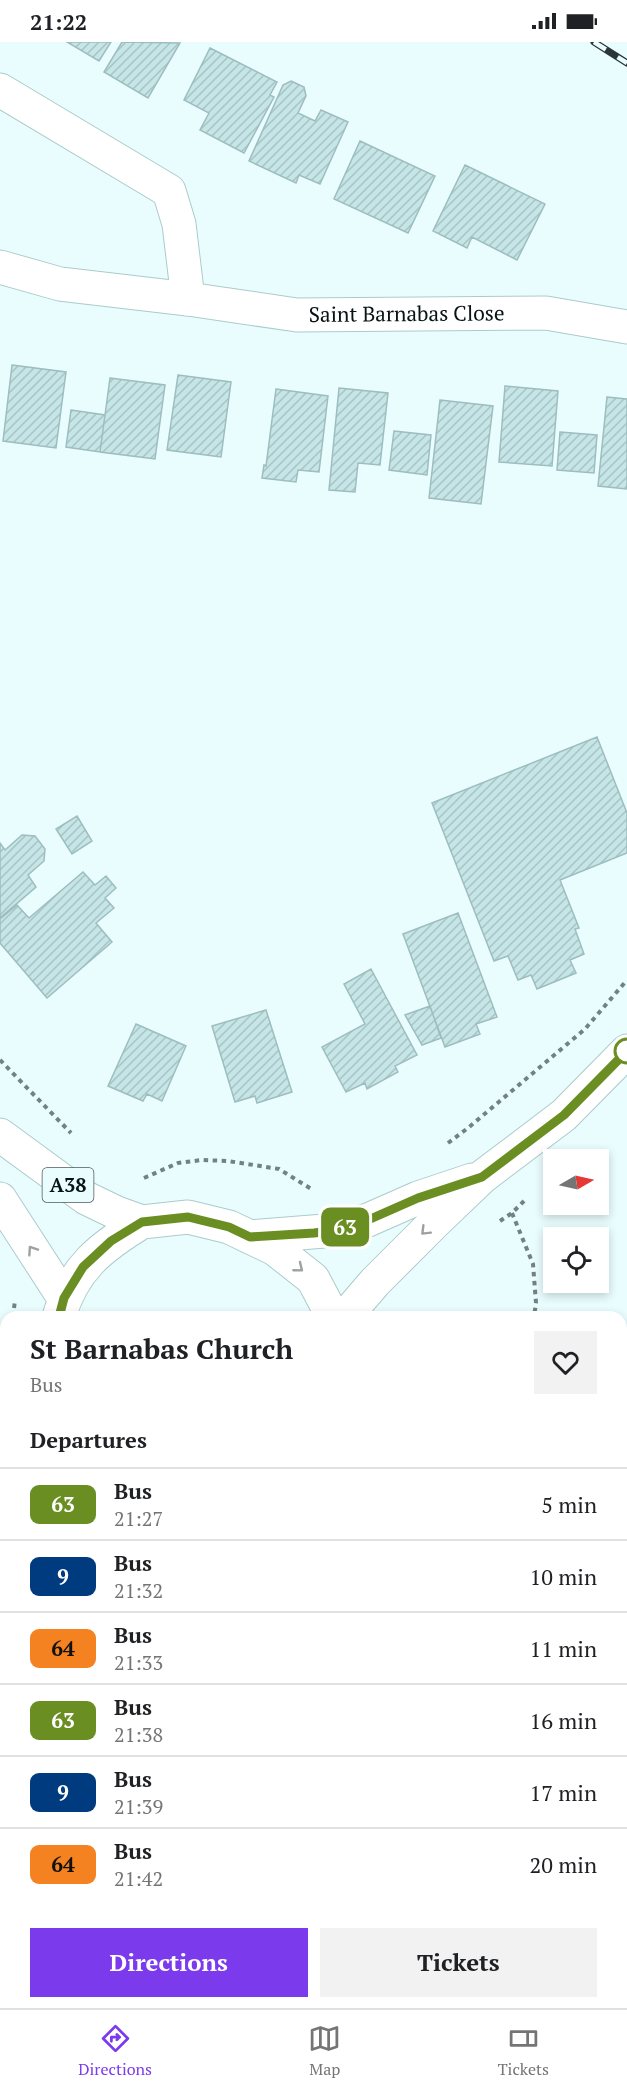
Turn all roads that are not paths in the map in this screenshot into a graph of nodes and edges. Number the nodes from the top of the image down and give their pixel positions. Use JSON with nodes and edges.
{"nodes":[{"id":1,"x":0,"y":90,"type":"edge"},
{"id":2,"x":0,"y":267,"type":"edge"},
{"id":3,"x":188,"y":299,"type":"junction"},
{"id":4,"x":627,"y":327,"type":"edge"},
{"id":5,"x":627,"y":1051,"type":"edge"},
{"id":6,"x":0,"y":1135,"type":"edge"},
{"id":7,"x":482,"y":1177,"type":"junction"},
{"id":8,"x":0,"y":1199,"type":"edge"},
{"id":9,"x":142,"y":1222,"type":"junction"},
{"id":10,"x":250,"y":1237,"type":"junction"},
{"id":11,"x":62,"y":1308,"type":"edge"},
{"id":12,"x":330,"y":1311,"type":"edge"},
{"id":13,"x":350,"y":1311,"type":"edge"}],
"edges":[{"from":1,"to":3,"type":"main road"},
{"from":2,"to":3,"type":"main road","name":"Saint Barnabas Close"},
{"from":3,"to":4,"type":"main road","name":"Saint Barnabas Close"},
{"from":5,"to":7,"type":"main road"},
{"from":6,"to":9,"type":"main road","number":"A38"},
{"from":7,"to":10,"type":"main road"},
{"from":7,"to":13,"type":"main road","one_way":true},
{"from":11,"to":8,"type":"main road","number":"A38","one_way":true},
{"from":9,"to":10,"type":"main road","number":"A38"},
{"from":9,"to":11,"type":"main road","number":"A38"},
{"from":10,"to":12,"type":"main road","number":"A38","one_way":true}]}
